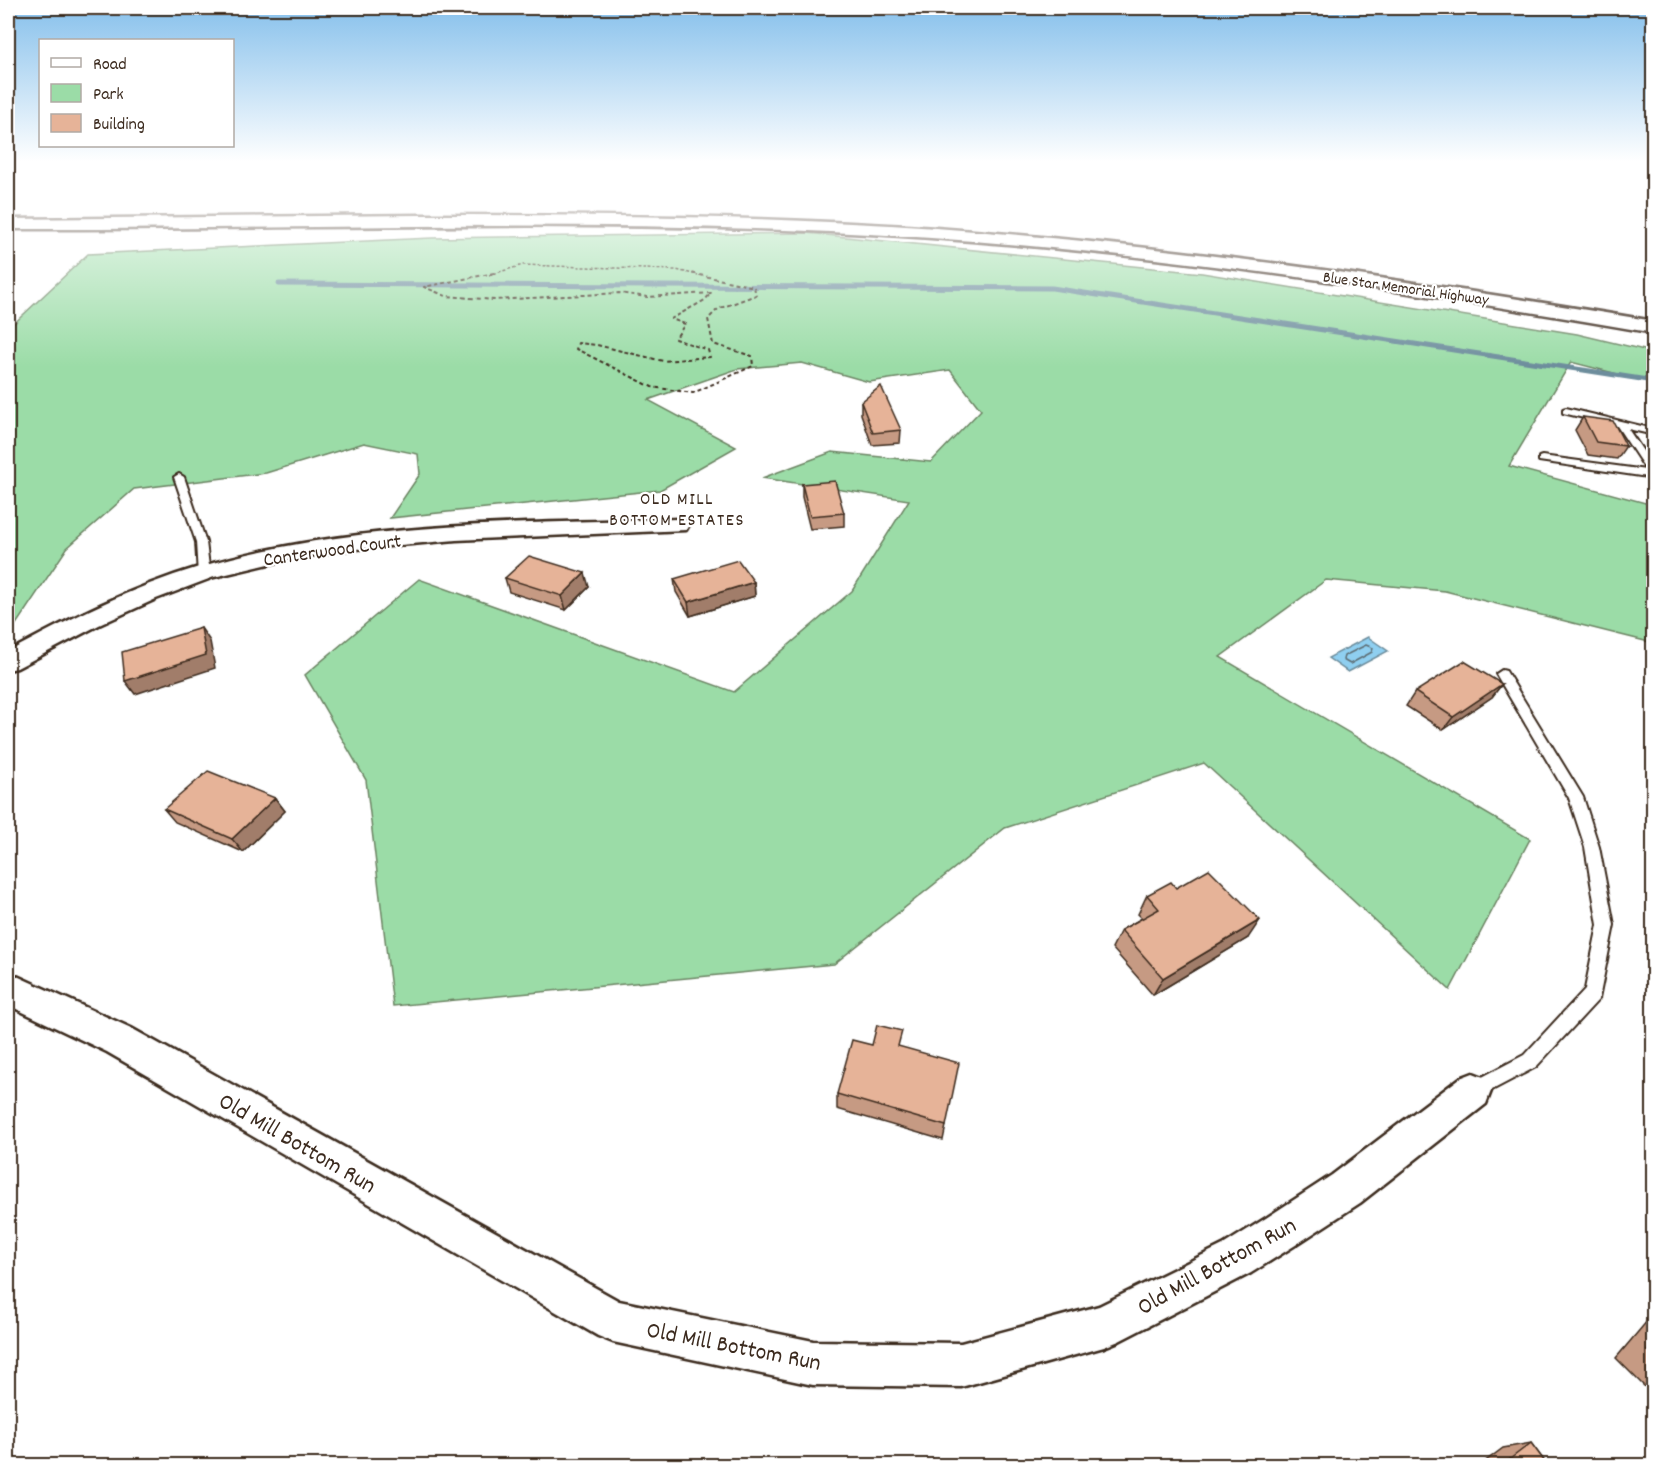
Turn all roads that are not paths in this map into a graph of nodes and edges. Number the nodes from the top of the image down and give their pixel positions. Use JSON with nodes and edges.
{"nodes":[{"id":1,"x":872,"y":230,"type":"edge"},
{"id":2,"x":1063,"y":230,"type":"edge"},
{"id":3,"x":1272,"y":269,"type":"junction"},
{"id":4,"x":1653,"y":312,"type":"edge"},
{"id":5,"x":1653,"y":327,"type":"edge"},
{"id":6,"x":1653,"y":337,"type":"edge"},
{"id":7,"x":1566,"y":411,"type":"dead end"},
{"id":8,"x":1620,"y":424,"type":"junction"},
{"id":9,"x":1653,"y":432,"type":"edge"},
{"id":10,"x":1542,"y":459,"type":"dead end"},
{"id":11,"x":1653,"y":475,"type":"edge"},
{"id":12,"x":179,"y":477,"type":"dead end"},
{"id":13,"x":678,"y":525,"type":"dead end"},
{"id":14,"x":204,"y":575,"type":"junction"},
{"id":15,"x":8,"y":662,"type":"edge"},
{"id":16,"x":1502,"y":674,"type":"dead end"},
{"id":17,"x":8,"y":988,"type":"edge"},
{"id":18,"x":1473,"y":1091,"type":"joint"}],
"edges":[{"from":1,"to":3,"type":"highway","name":"Blue Star Memorial Highway"},
{"from":2,"to":4,"type":"highway","name":"Blue Star Memorial Highway"},
{"from":3,"to":5,"type":"highway","name":"Blue Star Memorial Highway"},
{"from":3,"to":6,"type":"highway"},
{"from":7,"to":8,"type":"lane"},
{"from":8,"to":9,"type":"lane"},
{"from":8,"to":11,"type":"lane"},
{"from":10,"to":11,"type":"lane"},
{"from":12,"to":14,"type":"lane"},
{"from":13,"to":14,"type":"street","name":"Canterwood Court"},
{"from":14,"to":15,"type":"street","name":"Canterwood Court"},
{"from":16,"to":18,"type":"lane"},
{"from":17,"to":18,"type":"street","name":"Old Mill Bottom Run"}]}
